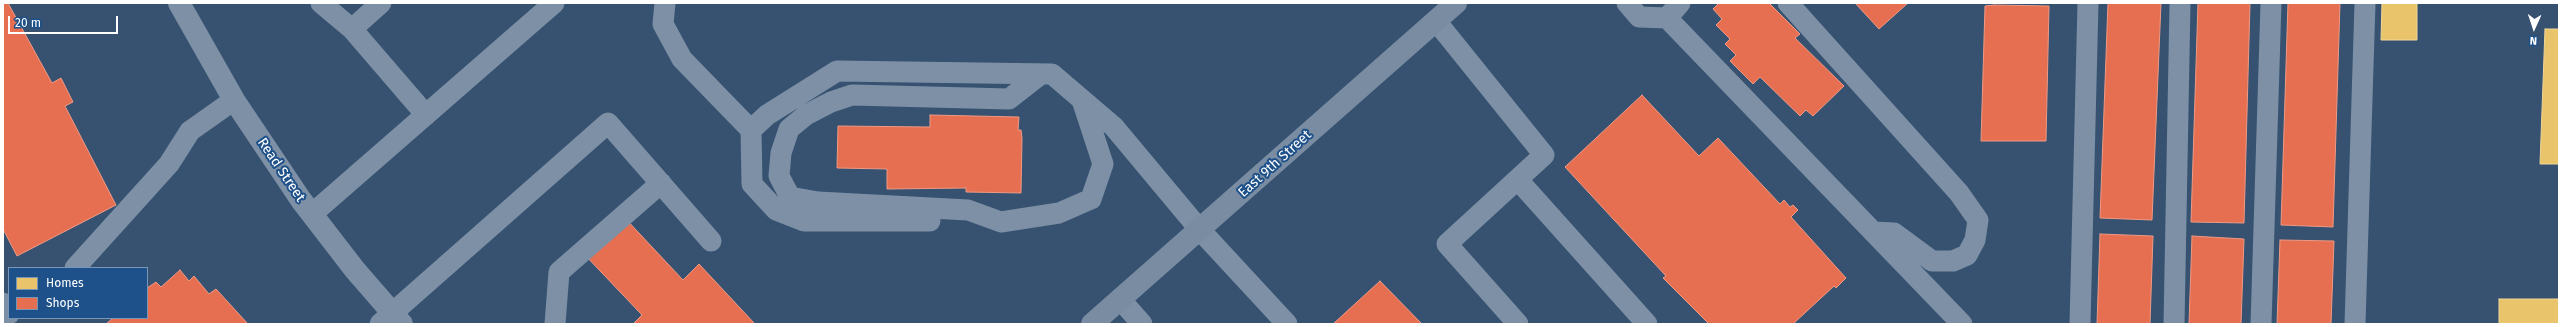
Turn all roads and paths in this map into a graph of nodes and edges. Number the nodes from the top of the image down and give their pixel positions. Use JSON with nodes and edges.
{"nodes":[{"id":1,"x":179,"y":3,"type":"edge"},
{"id":2,"x":321,"y":3,"type":"edge"},
{"id":3,"x":381,"y":3,"type":"edge"},
{"id":4,"x":554,"y":3,"type":"edge"},
{"id":5,"x":665,"y":3,"type":"edge"},
{"id":6,"x":1456,"y":3,"type":"edge"},
{"id":7,"x":1627,"y":3,"type":"edge"},
{"id":8,"x":1788,"y":3,"type":"edge"},
{"id":9,"x":2088,"y":3,"type":"edge"},
{"id":10,"x":2180,"y":3,"type":"edge"},
{"id":11,"x":2271,"y":3,"type":"edge"},
{"id":12,"x":2365,"y":3,"type":"edge"},
{"id":13,"x":1673,"y":11,"type":"edge"},
{"id":14,"x":1436,"y":21,"type":"junction"},
{"id":15,"x":352,"y":29,"type":"junction"},
{"id":16,"x":1042,"y":74,"type":"junction"},
{"id":17,"x":234,"y":100,"type":"junction"},
{"id":18,"x":1082,"y":100,"type":"junction"},
{"id":19,"x":426,"y":115,"type":"junction"},
{"id":20,"x":752,"y":130,"type":"junction"},
{"id":21,"x":1518,"y":180,"type":"junction"},
{"id":22,"x":661,"y":183,"type":"junction"},
{"id":23,"x":312,"y":214,"type":"junction"},
{"id":24,"x":1001,"y":222,"type":"junction"},
{"id":25,"x":1200,"y":230,"type":"junction"},
{"id":26,"x":1873,"y":232,"type":"junction"},
{"id":27,"x":711,"y":241,"type":"dead end"},
{"id":28,"x":76,"y":267,"type":"edge"},
{"id":29,"x":1120,"y":299,"type":"junction"},
{"id":30,"x":3,"y":302,"type":"edge"},
{"id":31,"x":8,"y":312,"type":"edge"},
{"id":32,"x":391,"y":320,"type":"edge"},
{"id":33,"x":555,"y":324,"type":"edge"},
{"id":34,"x":1092,"y":324,"type":"edge"},
{"id":35,"x":1142,"y":324,"type":"edge"},
{"id":36,"x":1287,"y":324,"type":"edge"},
{"id":37,"x":1518,"y":324,"type":"edge"},
{"id":38,"x":1647,"y":324,"type":"edge"},
{"id":39,"x":1962,"y":324,"type":"edge"},
{"id":40,"x":2080,"y":324,"type":"edge"},
{"id":41,"x":2174,"y":324,"type":"edge"},
{"id":42,"x":2261,"y":324,"type":"edge"},
{"id":43,"x":2355,"y":324,"type":"edge"}],
"edges":[{"from":1,"to":17,"type":"street","name":"Read Street"},
{"from":2,"to":15,"type":"lane"},
{"from":3,"to":15,"type":"lane"},
{"from":4,"to":19,"type":"lane"},
{"from":5,"to":20,"type":"lane"},
{"from":6,"to":14,"type":"main road","name":"East 9th Street"},
{"from":7,"to":13,"type":"lane"},
{"from":8,"to":26,"type":"lane"},
{"from":9,"to":40,"type":"lane"},
{"from":10,"to":41,"type":"lane"},
{"from":11,"to":42,"type":"lane"},
{"from":12,"to":43,"type":"lane"},
{"from":13,"to":26,"type":"lane"},
{"from":14,"to":21,"type":"lane"},
{"from":14,"to":25,"type":"main road","name":"East 9th Street"},
{"from":15,"to":19,"type":"lane"},
{"from":16,"to":18,"type":"lane"},
{"from":16,"to":20,"type":"lane"},
{"from":16,"to":24,"type":"lane"},
{"from":17,"to":23,"type":"street","name":"Read Street"},
{"from":17,"to":28,"type":"lane"},
{"from":18,"to":24,"type":"lane"},
{"from":18,"to":25,"type":"lane"},
{"from":19,"to":23,"type":"lane"},
{"from":20,"to":24,"type":"lane"},
{"from":21,"to":37,"type":"lane"},
{"from":21,"to":38,"type":"lane"},
{"from":22,"to":27,"type":"lane"},
{"from":22,"to":32,"type":"lane"},
{"from":22,"to":33,"type":"lane"},
{"from":23,"to":32,"type":"street","name":"Read Street"},
{"from":25,"to":29,"type":"main road","name":"East 9th Street"},
{"from":25,"to":36,"type":"lane"},
{"from":26,"to":39,"type":"lane"},
{"from":29,"to":34,"type":"main road","name":"East 9th Street"},
{"from":29,"to":35,"type":"lane"},
{"from":30,"to":31,"type":"lane"}]}
